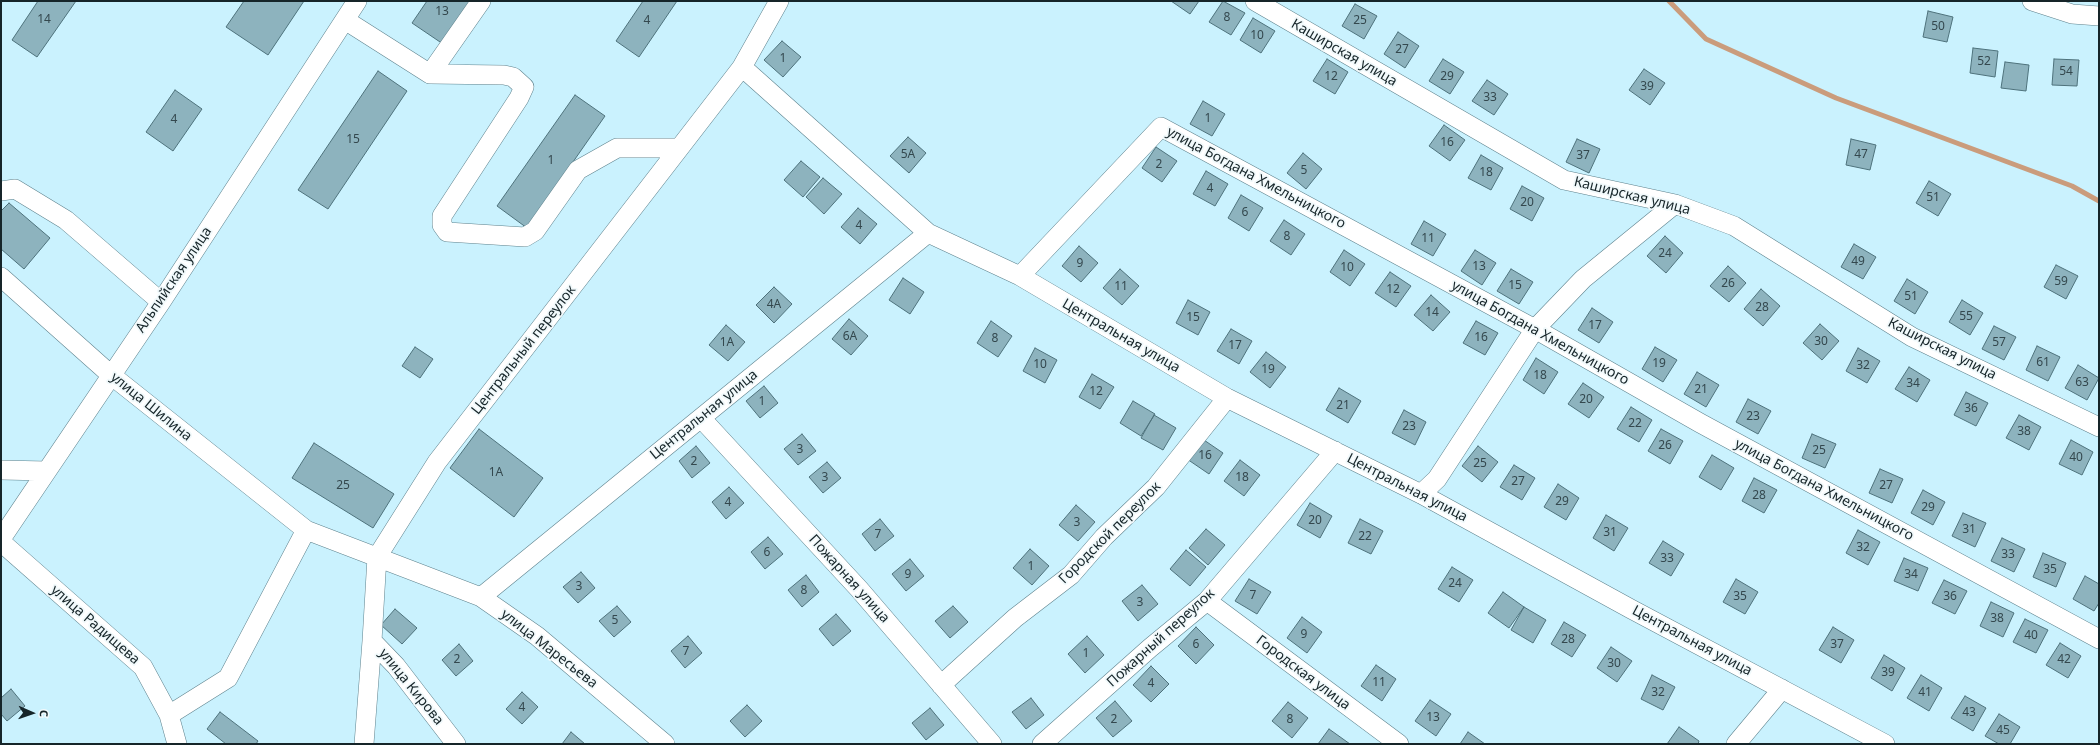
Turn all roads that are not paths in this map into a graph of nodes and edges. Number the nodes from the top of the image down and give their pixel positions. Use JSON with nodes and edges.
{"nodes":[{"id":1,"x":357,"y":1,"type":"edge"},
{"id":2,"x":481,"y":1,"type":"edge"},
{"id":3,"x":779,"y":1,"type":"edge"},
{"id":4,"x":1255,"y":1,"type":"edge"},
{"id":5,"x":2032,"y":1,"type":"edge"},
{"id":6,"x":2099,"y":16,"type":"edge"},
{"id":7,"x":345,"y":20,"type":"junction"},
{"id":8,"x":742,"y":67,"type":"junction"},
{"id":9,"x":430,"y":74,"type":"junction"},
{"id":10,"x":679,"y":148,"type":"junction"},
{"id":11,"x":1,"y":191,"type":"edge"},
{"id":12,"x":1675,"y":204,"type":"junction"},
{"id":13,"x":928,"y":233,"type":"junction"},
{"id":14,"x":1020,"y":276,"type":"junction"},
{"id":15,"x":1,"y":278,"type":"edge"},
{"id":16,"x":161,"y":302,"type":"junction"},
{"id":17,"x":1535,"y":329,"type":"junction"},
{"id":18,"x":111,"y":375,"type":"junction"},
{"id":19,"x":1227,"y":398,"type":"junction"},
{"id":20,"x":701,"y":418,"type":"junction"},
{"id":21,"x":2099,"y":427,"type":"edge"},
{"id":22,"x":1335,"y":451,"type":"junction"},
{"id":23,"x":1,"y":470,"type":"edge"},
{"id":24,"x":47,"y":471,"type":"junction"},
{"id":25,"x":1421,"y":494,"type":"junction"},
{"id":26,"x":306,"y":530,"type":"junction"},
{"id":27,"x":1,"y":541,"type":"edge"},
{"id":28,"x":377,"y":557,"type":"junction"},
{"id":29,"x":480,"y":597,"type":"junction"},
{"id":30,"x":1207,"y":601,"type":"junction"},
{"id":31,"x":2099,"y":639,"type":"edge"},
{"id":32,"x":372,"y":641,"type":"junction"},
{"id":33,"x":941,"y":684,"type":"junction"},
{"id":34,"x":1782,"y":689,"type":"junction"},
{"id":35,"x":169,"y":715,"type":"junction"},
{"id":36,"x":176,"y":744,"type":"edge"},
{"id":37,"x":364,"y":744,"type":"edge"},
{"id":38,"x":456,"y":744,"type":"edge"},
{"id":39,"x":665,"y":744,"type":"edge"},
{"id":40,"x":992,"y":744,"type":"edge"},
{"id":41,"x":1042,"y":744,"type":"edge"},
{"id":42,"x":1399,"y":744,"type":"edge"},
{"id":43,"x":1736,"y":744,"type":"edge"},
{"id":44,"x":1885,"y":744,"type":"edge"}],
"edges":[{"from":1,"to":7,"type":"street","name":"Альпийская улица"},
{"from":2,"to":9,"type":"street"},
{"from":3,"to":8,"type":"street","name":"Центральный переулок"},
{"from":4,"to":12,"type":"street","name":"Каширская улица"},
{"from":5,"to":6,"type":"street"},
{"from":7,"to":9,"type":"street"},
{"from":7,"to":16,"type":"street","name":"Альпийская улица"},
{"from":8,"to":10,"type":"street","name":"Центральный переулок"},
{"from":8,"to":13,"type":"street","name":"Центральная улица"},
{"from":9,"to":10,"type":"street"},
{"from":10,"to":28,"type":"street","name":"Центральный переулок"},
{"from":11,"to":16,"type":"street"},
{"from":12,"to":17,"type":"street"},
{"from":12,"to":21,"type":"street","name":"Каширская улица"},
{"from":13,"to":14,"type":"street","name":"Центральная улица"},
{"from":13,"to":20,"type":"street","name":"Центральная улица"},
{"from":14,"to":17,"type":"street","name":"улица Богдана Хмельницкого"},
{"from":14,"to":19,"type":"street","name":"Центральная улица"},
{"from":15,"to":18,"type":"street","name":"улица Шилина"},
{"from":16,"to":18,"type":"street","name":"Альпийская улица"},
{"from":17,"to":25,"type":"street"},
{"from":17,"to":31,"type":"street","name":"улица Богдана Хмельницкого"},
{"from":18,"to":24,"type":"street","name":"Альпийская улица"},
{"from":18,"to":26,"type":"street","name":"улица Шилина"},
{"from":19,"to":22,"type":"street","name":"Центральная улица"},
{"from":19,"to":33,"type":"street","name":"Городской переулок"},
{"from":20,"to":29,"type":"street","name":"Центральная улица"},
{"from":20,"to":33,"type":"street","name":"Пожарная улица"},
{"from":22,"to":25,"type":"street","name":"Центральная улица"},
{"from":22,"to":30,"type":"street","name":"Пожарный переулок"},
{"from":23,"to":24,"type":"street"},
{"from":24,"to":27,"type":"street","name":"Альпийская улица"},
{"from":25,"to":34,"type":"street","name":"Центральная улица"},
{"from":26,"to":28,"type":"street","name":"улица Шилина"},
{"from":26,"to":35,"type":"street"},
{"from":27,"to":35,"type":"street","name":"улица Радищева"},
{"from":28,"to":29,"type":"street","name":"улица Маресьева"},
{"from":28,"to":32,"type":"street","name":"улица Кирова"},
{"from":29,"to":39,"type":"street","name":"улица Маресьева"},
{"from":30,"to":41,"type":"street","name":"Пожарный переулок"},
{"from":30,"to":42,"type":"street","name":"Городская улица"},
{"from":32,"to":37,"type":"street"},
{"from":32,"to":38,"type":"street","name":"улица Кирова"},
{"from":33,"to":40,"type":"street","name":"Пожарная улица"},
{"from":34,"to":43,"type":"street"},
{"from":34,"to":44,"type":"street","name":"Центральная улица"},
{"from":35,"to":36,"type":"street","name":"улица Радищева"}]}
